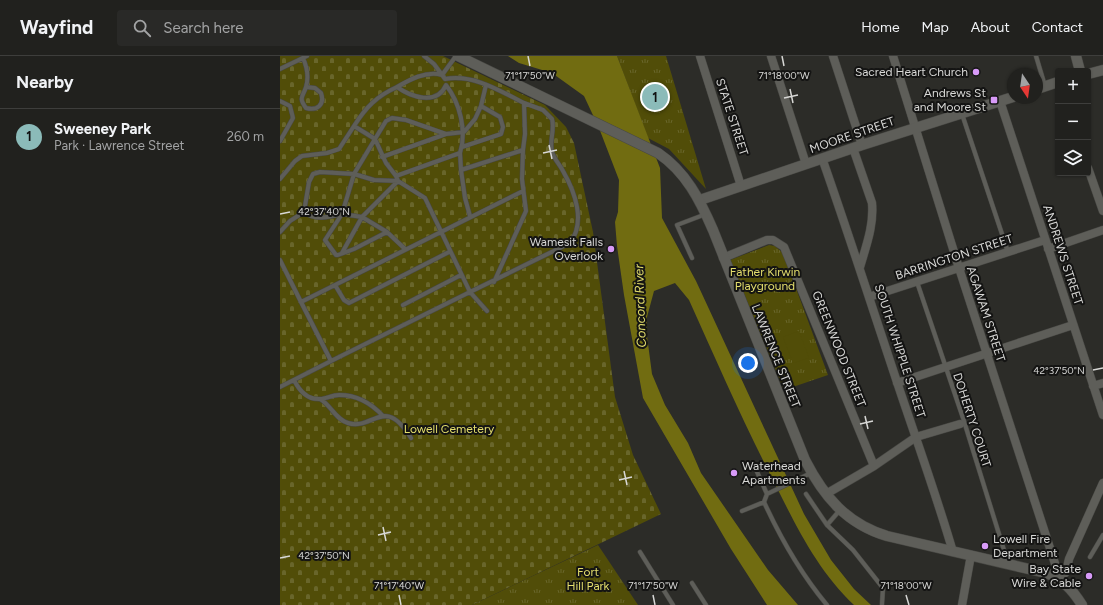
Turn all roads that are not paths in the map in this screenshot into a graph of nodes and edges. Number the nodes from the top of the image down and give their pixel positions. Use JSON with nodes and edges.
{"nodes":[{"id":1,"x":424,"y":56,"type":"edge"},
{"id":2,"x":457,"y":56,"type":"edge"},
{"id":3,"x":700,"y":56,"type":"edge"},
{"id":4,"x":771,"y":56,"type":"edge"},
{"id":5,"x":833,"y":56,"type":"edge"},
{"id":6,"x":893,"y":56,"type":"edge"},
{"id":7,"x":1036,"y":56,"type":"edge"},
{"id":8,"x":1076,"y":56,"type":"edge"},
{"id":9,"x":305,"y":57,"type":"edge"},
{"id":10,"x":280,"y":68,"type":"edge"},
{"id":11,"x":1038,"y":68,"type":"edge"},
{"id":12,"x":1079,"y":68,"type":"edge"},
{"id":13,"x":1103,"y":70,"type":"edge"},
{"id":14,"x":1091,"y":73,"type":"edge"},
{"id":15,"x":442,"y":74,"type":"junction"},
{"id":16,"x":445,"y":79,"type":"junction"},
{"id":17,"x":1055,"y":83,"type":"edge"},
{"id":18,"x":446,"y":85,"type":"junction"},
{"id":19,"x":486,"y":85,"type":"junction"},
{"id":20,"x":306,"y":87,"type":"junction"},
{"id":21,"x":397,"y":87,"type":"junction"},
{"id":22,"x":1043,"y":87,"type":"edge"},
{"id":23,"x":1007,"y":99,"type":"edge"},
{"id":24,"x":280,"y":101,"type":"edge"},
{"id":25,"x":1000,"y":101,"type":"junction"},
{"id":26,"x":524,"y":103,"type":"junction"},
{"id":27,"x":481,"y":106,"type":"junction"},
{"id":28,"x":961,"y":113,"type":"junction"},
{"id":29,"x":354,"y":126,"type":"junction"},
{"id":30,"x":914,"y":127,"type":"junction"},
{"id":31,"x":464,"y":132,"type":"junction"},
{"id":32,"x":446,"y":134,"type":"junction"},
{"id":33,"x":375,"y":139,"type":"junction"},
{"id":34,"x":280,"y":141,"type":"edge"},
{"id":35,"x":858,"y":146,"type":"junction"},
{"id":36,"x":462,"y":147,"type":"junction"},
{"id":37,"x":523,"y":150,"type":"junction"},
{"id":38,"x":460,"y":153,"type":"junction"},
{"id":39,"x":382,"y":157,"type":"junction"},
{"id":40,"x":822,"y":158,"type":"junction"},
{"id":41,"x":806,"y":164,"type":"junction"},
{"id":42,"x":462,"y":170,"type":"junction"},
{"id":43,"x":354,"y":174,"type":"junction"},
{"id":44,"x":396,"y":176,"type":"junction"},
{"id":45,"x":1091,"y":176,"type":"edge"},
{"id":46,"x":280,"y":179,"type":"edge"},
{"id":47,"x":398,"y":181,"type":"junction"},
{"id":48,"x":741,"y":186,"type":"junction"},
{"id":49,"x":523,"y":191,"type":"junction"},
{"id":50,"x":700,"y":200,"type":"junction"},
{"id":51,"x":304,"y":212,"type":"junction"},
{"id":52,"x":1103,"y":212,"type":"edge"},
{"id":53,"x":342,"y":214,"type":"junction"},
{"id":54,"x":706,"y":214,"type":"junction"},
{"id":55,"x":470,"y":216,"type":"junction"},
{"id":56,"x":362,"y":217,"type":"junction"},
{"id":57,"x":1103,"y":230,"type":"edge"},
{"id":58,"x":440,"y":231,"type":"junction"},
{"id":59,"x":280,"y":232,"type":"edge"},
{"id":60,"x":387,"y":232,"type":"junction"},
{"id":61,"x":1045,"y":240,"type":"junction"},
{"id":62,"x":405,"y":249,"type":"junction"},
{"id":63,"x":1048,"y":249,"type":"junction"},
{"id":64,"x":449,"y":252,"type":"junction"},
{"id":65,"x":1008,"y":252,"type":"junction"},
{"id":66,"x":342,"y":253,"type":"junction"},
{"id":67,"x":692,"y":258,"type":"dead end"},
{"id":68,"x":723,"y":258,"type":"junction"},
{"id":69,"x":280,"y":260,"type":"edge"},
{"id":70,"x":860,"y":267,"type":"junction"},
{"id":71,"x":959,"y":268,"type":"junction"},
{"id":72,"x":461,"y":275,"type":"junction"},
{"id":73,"x":494,"y":282,"type":"junction"},
{"id":74,"x":918,"y":282,"type":"junction"},
{"id":75,"x":335,"y":285,"type":"junction"},
{"id":76,"x":470,"y":292,"type":"junction"},
{"id":77,"x":869,"y":297,"type":"junction"},
{"id":78,"x":301,"y":302,"type":"junction"},
{"id":79,"x":403,"y":305,"type":"dead end"},
{"id":80,"x":487,"y":311,"type":"dead end"},
{"id":81,"x":1073,"y":326,"type":"junction"},
{"id":82,"x":986,"y":354,"type":"junction"},
{"id":83,"x":331,"y":361,"type":"junction"},
{"id":84,"x":945,"y":367,"type":"junction"},
{"id":85,"x":294,"y":380,"type":"junction"},
{"id":86,"x":897,"y":383,"type":"junction"},
{"id":87,"x":1103,"y":383,"type":"edge"},
{"id":88,"x":1094,"y":386,"type":"junction"},
{"id":89,"x":280,"y":387,"type":"edge"},
{"id":90,"x":320,"y":399,"type":"junction"},
{"id":91,"x":1103,"y":415,"type":"edge"},
{"id":92,"x":383,"y":416,"type":"junction"},
{"id":93,"x":960,"y":424,"type":"dead end"},
{"id":94,"x":916,"y":437,"type":"junction"},
{"id":95,"x":411,"y":438,"type":"dead end"},
{"id":96,"x":754,"y":465,"type":"dead end"},
{"id":97,"x":874,"y":466,"type":"junction"},
{"id":98,"x":812,"y":473,"type":"junction"},
{"id":99,"x":1103,"y":483,"type":"edge"},
{"id":100,"x":767,"y":494,"type":"junction"},
{"id":101,"x":806,"y":494,"type":"dead end"},
{"id":102,"x":826,"y":494,"type":"junction"},
{"id":103,"x":764,"y":502,"type":"junction"},
{"id":104,"x":840,"y":509,"type":"junction"},
{"id":105,"x":742,"y":511,"type":"dead end"},
{"id":106,"x":827,"y":524,"type":"junction"},
{"id":107,"x":1103,"y":535,"type":"edge"},
{"id":108,"x":640,"y":552,"type":"dead end"},
{"id":109,"x":953,"y":552,"type":"junction"},
{"id":110,"x":971,"y":555,"type":"junction"},
{"id":111,"x":1090,"y":557,"type":"dead end"},
{"id":112,"x":1008,"y":564,"type":"junction"},
{"id":113,"x":1060,"y":578,"type":"junction"},
{"id":114,"x":692,"y":583,"type":"dead end"},
{"id":115,"x":882,"y":604,"type":"edge"},
{"id":116,"x":673,"y":605,"type":"edge"},
{"id":117,"x":706,"y":605,"type":"edge"},
{"id":118,"x":827,"y":605,"type":"edge"},
{"id":119,"x":962,"y":605,"type":"edge"},
{"id":120,"x":1082,"y":605,"type":"edge"}],
"edges":[{"from":1,"to":15,"type":"lane"},
{"from":2,"to":15,"type":"lane"},
{"from":2,"to":50,"type":"main road","name":"LAWRENCE STREET"},
{"from":3,"to":48,"type":"street","name":"STATE STREET"},
{"from":4,"to":41,"type":"street"},
{"from":5,"to":35,"type":"street"},
{"from":6,"to":30,"type":"street","name":"AGAWAM STREET"},
{"from":7,"to":11,"type":"lane"},
{"from":8,"to":12,"type":"main road"},
{"from":9,"to":10,"type":"lane"},
{"from":9,"to":20,"type":"lane"},
{"from":13,"to":14,"type":"main road"},
{"from":15,"to":16,"type":"lane"},
{"from":15,"to":21,"type":"lane"},
{"from":16,"to":18,"type":"lane"},
{"from":16,"to":19,"type":"lane"},
{"from":17,"to":22,"type":"main road"},
{"from":18,"to":21,"type":"lane"},
{"from":18,"to":31,"type":"lane"},
{"from":19,"to":26,"type":"lane"},
{"from":19,"to":27,"type":"lane"},
{"from":20,"to":20,"type":"lane"},
{"from":21,"to":29,"type":"lane"},
{"from":23,"to":25,"type":"main road","name":"MOORE STREET"},
{"from":24,"to":34,"type":"lane"},
{"from":25,"to":28,"type":"main road","name":"MOORE STREET"},
{"from":25,"to":61,"type":"street","name":"ANDREWS STREET"},
{"from":26,"to":37,"type":"lane"},
{"from":26,"to":73,"type":"lane"},
{"from":27,"to":31,"type":"lane"},
{"from":27,"to":36,"type":"lane"},
{"from":28,"to":30,"type":"main road","name":"MOORE STREET"},
{"from":28,"to":65,"type":"lane"},
{"from":29,"to":33,"type":"lane"},
{"from":29,"to":46,"type":"lane"},
{"from":30,"to":35,"type":"main road","name":"MOORE STREET"},
{"from":30,"to":71,"type":"street","name":"AGAWAM STREET"},
{"from":31,"to":32,"type":"lane"},
{"from":31,"to":36,"type":"lane"},
{"from":32,"to":33,"type":"lane"},
{"from":32,"to":39,"type":"lane"},
{"from":33,"to":39,"type":"lane"},
{"from":33,"to":43,"type":"lane"},
{"from":35,"to":40,"type":"main road","name":"MOORE STREET"},
{"from":35,"to":70,"type":"street"},
{"from":36,"to":38,"type":"lane"},
{"from":37,"to":42,"type":"lane"},
{"from":37,"to":49,"type":"lane"},
{"from":38,"to":42,"type":"lane"},
{"from":38,"to":44,"type":"lane"},
{"from":39,"to":44,"type":"lane"},
{"from":40,"to":41,"type":"main road","name":"MOORE STREET"},
{"from":40,"to":70,"type":"street","name":"SOUTH WHIPPLE STREET"},
{"from":41,"to":48,"type":"main road","name":"MOORE STREET"},
{"from":42,"to":55,"type":"lane"},
{"from":43,"to":47,"type":"lane"},
{"from":43,"to":51,"type":"lane"},
{"from":43,"to":53,"type":"lane"},
{"from":44,"to":47,"type":"lane"},
{"from":45,"to":52,"type":"street"},
{"from":47,"to":56,"type":"lane"},
{"from":47,"to":58,"type":"lane"},
{"from":48,"to":50,"type":"main road","name":"MOORE STREET"},
{"from":49,"to":55,"type":"lane"},
{"from":49,"to":73,"type":"lane"},
{"from":50,"to":54,"type":"main road","name":"LAWRENCE STREET"},
{"from":51,"to":53,"type":"lane"},
{"from":51,"to":59,"type":"lane"},
{"from":53,"to":56,"type":"lane"},
{"from":53,"to":66,"type":"lane"},
{"from":54,"to":67,"type":"lane"},
{"from":54,"to":68,"type":"main road","name":"LAWRENCE STREET"},
{"from":55,"to":58,"type":"lane"},
{"from":56,"to":60,"type":"lane"},
{"from":56,"to":66,"type":"lane"},
{"from":57,"to":63,"type":"street"},
{"from":58,"to":62,"type":"lane"},
{"from":58,"to":64,"type":"lane"},
{"from":60,"to":62,"type":"lane"},
{"from":60,"to":66,"type":"lane"},
{"from":61,"to":63,"type":"street","name":"ANDREWS STREET"},
{"from":61,"to":65,"type":"street","name":"BARRINGTON STREET"},
{"from":62,"to":75,"type":"lane"},
{"from":63,"to":81,"type":"street","name":"ANDREWS STREET"},
{"from":64,"to":72,"type":"lane"},
{"from":64,"to":75,"type":"lane"},
{"from":65,"to":71,"type":"street","name":"BARRINGTON STREET"},
{"from":68,"to":97,"type":"street","name":"GREENWOOD STREET"},
{"from":68,"to":98,"type":"main road","name":"LAWRENCE STREET"},
{"from":69,"to":78,"type":"lane"},
{"from":70,"to":77,"type":"street","name":"SOUTH WHIPPLE STREET"},
{"from":71,"to":74,"type":"street","name":"BARRINGTON STREET"},
{"from":71,"to":82,"type":"street","name":"AGAWAM STREET"},
{"from":72,"to":76,"type":"lane"},
{"from":72,"to":79,"type":"lane"},
{"from":73,"to":76,"type":"lane"},
{"from":74,"to":77,"type":"street","name":"BARRINGTON STREET"},
{"from":74,"to":84,"type":"lane","name":"DOHERTY COURT"},
{"from":75,"to":78,"type":"lane"},
{"from":76,"to":80,"type":"lane"},
{"from":76,"to":83,"type":"lane"},
{"from":77,"to":86,"type":"street","name":"SOUTH WHIPPLE STREET"},
{"from":78,"to":83,"type":"lane"},
{"from":81,"to":82,"type":"street"},
{"from":81,"to":88,"type":"street","name":"ANDREWS STREET"},
{"from":82,"to":84,"type":"street"},
{"from":82,"to":113,"type":"street","name":"AGAWAM STREET"},
{"from":83,"to":85,"type":"lane"},
{"from":84,"to":86,"type":"street"},
{"from":84,"to":112,"type":"lane","name":"DOHERTY COURT"},
{"from":85,"to":89,"type":"lane"},
{"from":85,"to":90,"type":"lane"},
{"from":86,"to":94,"type":"street","name":"SOUTH WHIPPLE STREET"},
{"from":87,"to":88,"type":"street"},
{"from":88,"to":91,"type":"street","name":"ANDREWS STREET"},
{"from":90,"to":92,"type":"lane"},
{"from":90,"to":92,"type":"lane"},
{"from":92,"to":95,"type":"lane"},
{"from":93,"to":94,"type":"street"},
{"from":94,"to":97,"type":"street"},
{"from":94,"to":109,"type":"street","name":"SOUTH WHIPPLE STREET"},
{"from":96,"to":100,"type":"lane"},
{"from":97,"to":102,"type":"street"},
{"from":98,"to":100,"type":"lane"},
{"from":98,"to":102,"type":"main road","name":"LAWRENCE STREET"},
{"from":99,"to":113,"type":"street"},
{"from":100,"to":103,"type":"lane"},
{"from":101,"to":106,"type":"lane"},
{"from":102,"to":104,"type":"main road","name":"LAWRENCE STREET"},
{"from":103,"to":105,"type":"lane"},
{"from":103,"to":118,"type":"lane"},
{"from":104,"to":106,"type":"lane"},
{"from":104,"to":109,"type":"main road","name":"LAWRENCE STREET"},
{"from":106,"to":115,"type":"lane"},
{"from":107,"to":111,"type":"lane"},
{"from":108,"to":116,"type":"lane"},
{"from":109,"to":110,"type":"main road","name":"LAWRENCE STREET"},
{"from":110,"to":112,"type":"main road","name":"LAWRENCE STREET"},
{"from":110,"to":119,"type":"street"},
{"from":112,"to":113,"type":"main road","name":"LAWRENCE STREET"},
{"from":113,"to":120,"type":"main road","name":"LAWRENCE STREET"},
{"from":114,"to":117,"type":"lane"}]}
